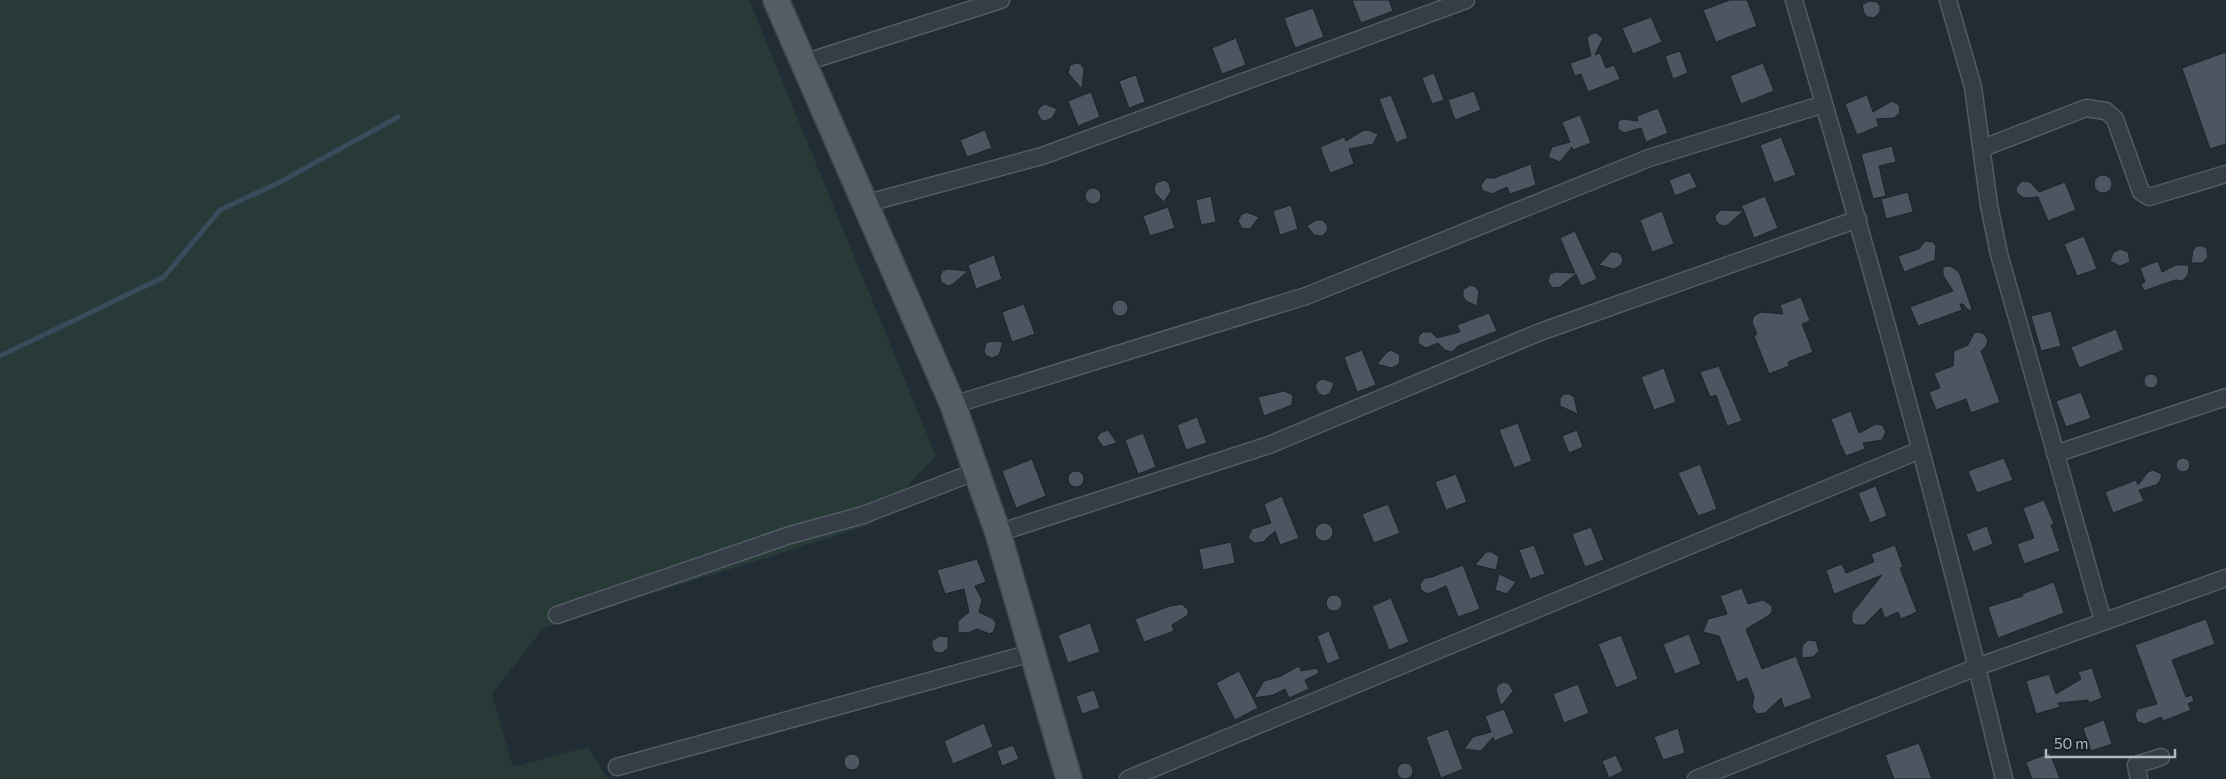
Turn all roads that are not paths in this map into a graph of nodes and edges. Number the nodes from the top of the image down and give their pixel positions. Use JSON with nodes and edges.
{"nodes":[{"id":1,"x":776,"y":0,"type":"edge"},
{"id":2,"x":1001,"y":0,"type":"edge"},
{"id":3,"x":1466,"y":0,"type":"edge"},
{"id":4,"x":1794,"y":0,"type":"edge"},
{"id":5,"x":1948,"y":0,"type":"edge"},
{"id":6,"x":803,"y":63,"type":"junction"},
{"id":7,"x":1824,"y":104,"type":"junction"},
{"id":8,"x":1982,"y":148,"type":"junction"},
{"id":9,"x":2226,"y":174,"type":"edge"},
{"id":10,"x":864,"y":204,"type":"junction"},
{"id":11,"x":1858,"y":219,"type":"junction"},
{"id":12,"x":2226,"y":397,"type":"edge"},
{"id":13,"x":952,"y":405,"type":"junction"},
{"id":14,"x":1920,"y":450,"type":"junction"},
{"id":15,"x":2055,"y":454,"type":"junction"},
{"id":16,"x":977,"y":471,"type":"junction"},
{"id":17,"x":998,"y":533,"type":"junction"},
{"id":18,"x":2226,"y":578,"type":"edge"},
{"id":19,"x":557,"y":615,"type":"dead end"},
{"id":20,"x":2103,"y":621,"type":"junction"},
{"id":21,"x":1031,"y":653,"type":"junction"},
{"id":22,"x":1977,"y":667,"type":"junction"},
{"id":23,"x":2161,"y":757,"type":"dead end"},
{"id":24,"x":617,"y":767,"type":"dead end"},
{"id":25,"x":1069,"y":779,"type":"edge"},
{"id":26,"x":1128,"y":779,"type":"edge"},
{"id":27,"x":1696,"y":779,"type":"edge"},
{"id":28,"x":2004,"y":779,"type":"edge"},
{"id":29,"x":2139,"y":779,"type":"edge"}],
"edges":[{"from":1,"to":6,"type":"main road"},
{"from":2,"to":6,"type":"street"},
{"from":3,"to":10,"type":"street"},
{"from":4,"to":7,"type":"street"},
{"from":5,"to":8,"type":"street"},
{"from":6,"to":10,"type":"main road"},
{"from":7,"to":11,"type":"street"},
{"from":7,"to":13,"type":"street"},
{"from":8,"to":9,"type":"street"},
{"from":8,"to":15,"type":"street"},
{"from":10,"to":13,"type":"main road"},
{"from":11,"to":14,"type":"street"},
{"from":11,"to":17,"type":"street"},
{"from":12,"to":15,"type":"street"},
{"from":13,"to":16,"type":"main road"},
{"from":14,"to":22,"type":"street"},
{"from":14,"to":26,"type":"street"},
{"from":15,"to":20,"type":"street"},
{"from":16,"to":17,"type":"main road"},
{"from":16,"to":19,"type":"street"},
{"from":17,"to":21,"type":"main road"},
{"from":18,"to":20,"type":"street"},
{"from":20,"to":22,"type":"street"},
{"from":21,"to":24,"type":"street"},
{"from":21,"to":25,"type":"main road"},
{"from":22,"to":27,"type":"street"},
{"from":22,"to":28,"type":"street"},
{"from":23,"to":29,"type":"street"}]}
